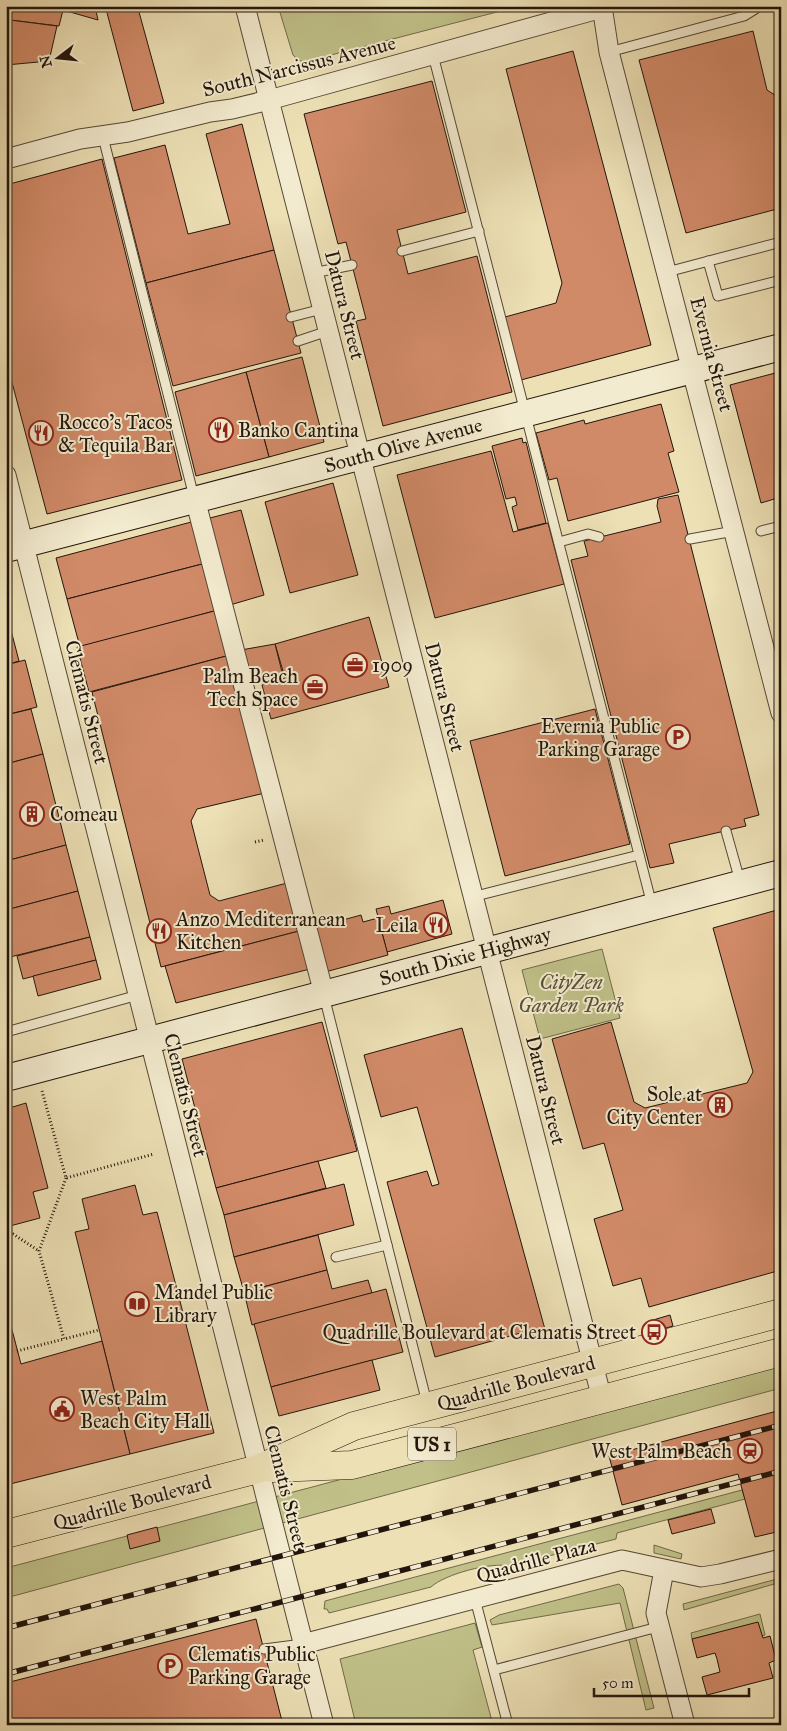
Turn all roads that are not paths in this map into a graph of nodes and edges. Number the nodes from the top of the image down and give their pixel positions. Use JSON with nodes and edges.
{"nodes":[{"id":1,"x":245,"y":6,"type":"edge"},
{"id":2,"x":760,"y":6,"type":"edge"},
{"id":3,"x":602,"y":7,"type":"edge"},
{"id":4,"x":609,"y":52,"type":"junction"},
{"id":5,"x":433,"y":55,"type":"junction"},
{"id":6,"x":270,"y":100,"type":"junction"},
{"id":7,"x":103,"y":137,"type":"junction"},
{"id":8,"x":6,"y":159,"type":"edge"},
{"id":9,"x":479,"y":231,"type":"junction"},
{"id":10,"x":781,"y":242,"type":"edge"},
{"id":11,"x":402,"y":252,"type":"dead end"},
{"id":12,"x":708,"y":260,"type":"junction"},
{"id":13,"x":352,"y":265,"type":"dead end"},
{"id":14,"x":667,"y":272,"type":"junction"},
{"id":15,"x":313,"y":273,"type":"junction"},
{"id":16,"x":781,"y":280,"type":"edge"},
{"id":17,"x":322,"y":309,"type":"junction"},
{"id":18,"x":291,"y":317,"type":"dead end"},
{"id":19,"x":328,"y":331,"type":"junction"},
{"id":20,"x":298,"y":341,"type":"dead end"},
{"id":21,"x":781,"y":347,"type":"edge"},
{"id":22,"x":693,"y":370,"type":"junction"},
{"id":23,"x":526,"y":413,"type":"junction"},
{"id":24,"x":360,"y":455,"type":"junction"},
{"id":25,"x":6,"y":475,"type":"edge"},
{"id":26,"x":195,"y":499,"type":"junction"},
{"id":27,"x":781,"y":526,"type":"edge"},
{"id":28,"x":734,"y":531,"type":"junction"},
{"id":29,"x":761,"y":531,"type":"dead end"},
{"id":30,"x":599,"y":537,"type":"dead end"},
{"id":31,"x":690,"y":539,"type":"dead end"},
{"id":32,"x":559,"y":542,"type":"junction"},
{"id":33,"x":15,"y":546,"type":"edge"},
{"id":34,"x":781,"y":714,"type":"edge"},
{"id":35,"x":726,"y":831,"type":"dead end"},
{"id":36,"x":639,"y":854,"type":"junction"},
{"id":37,"x":781,"y":873,"type":"edge"},
{"id":38,"x":740,"y":884,"type":"junction"},
{"id":39,"x":472,"y":897,"type":"junction"},
{"id":40,"x":652,"y":907,"type":"junction"},
{"id":41,"x":486,"y":950,"type":"junction"},
{"id":42,"x":324,"y":994,"type":"junction"},
{"id":43,"x":138,"y":995,"type":"junction"},
{"id":44,"x":6,"y":1032,"type":"edge"},
{"id":45,"x":149,"y":1041,"type":"junction"},
{"id":46,"x":7,"y":1076,"type":"edge"},
{"id":47,"x":387,"y":1245,"type":"junction"},
{"id":48,"x":336,"y":1258,"type":"dead end"},
{"id":49,"x":781,"y":1313,"type":"edge"},
{"id":50,"x":781,"y":1352,"type":"edge"},
{"id":51,"x":594,"y":1363,"type":"junction"},
{"id":52,"x":602,"y":1399,"type":"junction"},
{"id":53,"x":427,"y":1407,"type":"junction"},
{"id":54,"x":258,"y":1469,"type":"junction"},
{"id":55,"x":6,"y":1534,"type":"edge"},
{"id":56,"x":781,"y":1559,"type":"edge"},
{"id":57,"x":664,"y":1570,"type":"junction"},
{"id":58,"x":475,"y":1599,"type":"junction"},
{"id":59,"x":658,"y":1627,"type":"junction"},
{"id":60,"x":303,"y":1644,"type":"junction"},
{"id":61,"x":264,"y":1649,"type":"dead end"},
{"id":62,"x":494,"y":1670,"type":"junction"},
{"id":63,"x":324,"y":1725,"type":"edge"},
{"id":64,"x":508,"y":1725,"type":"edge"},
{"id":65,"x":685,"y":1725,"type":"edge"}],
"edges":[{"from":1,"to":6,"type":"street","name":"Datura Street"},
{"from":2,"to":4,"type":"lane"},
{"from":3,"to":4,"type":"street","name":"Evernia Street"},
{"from":3,"to":5,"type":"street","name":"South Narcissus Avenue"},
{"from":4,"to":14,"type":"street","name":"Evernia Street"},
{"from":5,"to":6,"type":"street","name":"South Narcissus Avenue"},
{"from":5,"to":9,"type":"lane"},
{"from":6,"to":7,"type":"street","name":"South Narcissus Avenue"},
{"from":6,"to":15,"type":"street","name":"Datura Street"},
{"from":7,"to":8,"type":"street","name":"South Narcissus Avenue"},
{"from":7,"to":26,"type":"lane"},
{"from":9,"to":11,"type":"lane"},
{"from":9,"to":23,"type":"lane"},
{"from":10,"to":12,"type":"lane"},
{"from":12,"to":14,"type":"lane"},
{"from":12,"to":16,"type":"lane"},
{"from":13,"to":15,"type":"lane"},
{"from":14,"to":22,"type":"street","name":"Evernia Street"},
{"from":15,"to":17,"type":"street","name":"Datura Street"},
{"from":17,"to":18,"type":"lane"},
{"from":17,"to":19,"type":"street","name":"Datura Street"},
{"from":19,"to":20,"type":"lane"},
{"from":19,"to":24,"type":"street","name":"Datura Street"},
{"from":21,"to":22,"type":"street","name":"South Olive Avenue"},
{"from":22,"to":23,"type":"street","name":"South Olive Avenue"},
{"from":22,"to":28,"type":"street","name":"Evernia Street"},
{"from":23,"to":24,"type":"street","name":"South Olive Avenue"},
{"from":23,"to":32,"type":"lane"},
{"from":24,"to":26,"type":"street","name":"South Olive Avenue"},
{"from":24,"to":39,"type":"street","name":"Datura Street"},
{"from":25,"to":33,"type":"street","name":"Clematis Street"},
{"from":26,"to":33,"type":"street","name":"South Olive Avenue"},
{"from":26,"to":42,"type":"street"},
{"from":27,"to":29,"type":"lane"},
{"from":28,"to":31,"type":"lane"},
{"from":28,"to":34,"type":"street","name":"Evernia Street"},
{"from":30,"to":32,"type":"lane"},
{"from":32,"to":36,"type":"lane"},
{"from":33,"to":43,"type":"street","name":"Clematis Street"},
{"from":35,"to":38,"type":"lane"},
{"from":36,"to":39,"type":"lane"},
{"from":36,"to":40,"type":"lane"},
{"from":37,"to":38,"type":"street","name":"South Dixie Highway"},
{"from":38,"to":40,"type":"street","name":"South Dixie Highway"},
{"from":39,"to":41,"type":"street","name":"Datura Street"},
{"from":40,"to":41,"type":"street","name":"South Dixie Highway"},
{"from":41,"to":42,"type":"street","name":"South Dixie Highway"},
{"from":41,"to":51,"type":"street","name":"Datura Street"},
{"from":42,"to":45,"type":"street","name":"South Dixie Highway"},
{"from":42,"to":47,"type":"lane"},
{"from":43,"to":44,"type":"lane"},
{"from":43,"to":45,"type":"street","name":"Clematis Street"},
{"from":45,"to":46,"type":"street","name":"South Dixie Highway"},
{"from":45,"to":54,"type":"street","name":"Clematis Street"},
{"from":47,"to":48,"type":"lane"},
{"from":47,"to":53,"type":"lane"},
{"from":49,"to":51,"type":"main road","name":"Quadrille Boulevard","number":"US 1"},
{"from":50,"to":52,"type":"main road","name":"Quadrille Boulevard","number":"US 1"},
{"from":51,"to":52,"type":"street","name":"Datura Street"},
{"from":51,"to":53,"type":"main road","name":"Quadrille Boulevard","number":"US 1"},
{"from":52,"to":54,"type":"main road","name":"Quadrille Boulevard","number":"US 1"},
{"from":53,"to":54,"type":"main road","name":"Quadrille Boulevard","number":"US 1"},
{"from":54,"to":55,"type":"main road","name":"Quadrille Boulevard","number":"US 1"},
{"from":54,"to":60,"type":"street","name":"Clematis Street"},
{"from":56,"to":57,"type":"street","name":"Quadrille Plaza"},
{"from":57,"to":58,"type":"street","name":"Quadrille Plaza"},
{"from":57,"to":59,"type":"street"},
{"from":58,"to":60,"type":"street","name":"Quadrille Plaza"},
{"from":58,"to":62,"type":"lane"},
{"from":59,"to":62,"type":"lane"},
{"from":59,"to":65,"type":"street"},
{"from":60,"to":61,"type":"lane"},
{"from":60,"to":63,"type":"street","name":"Clematis Street"},
{"from":62,"to":64,"type":"lane"}]}
